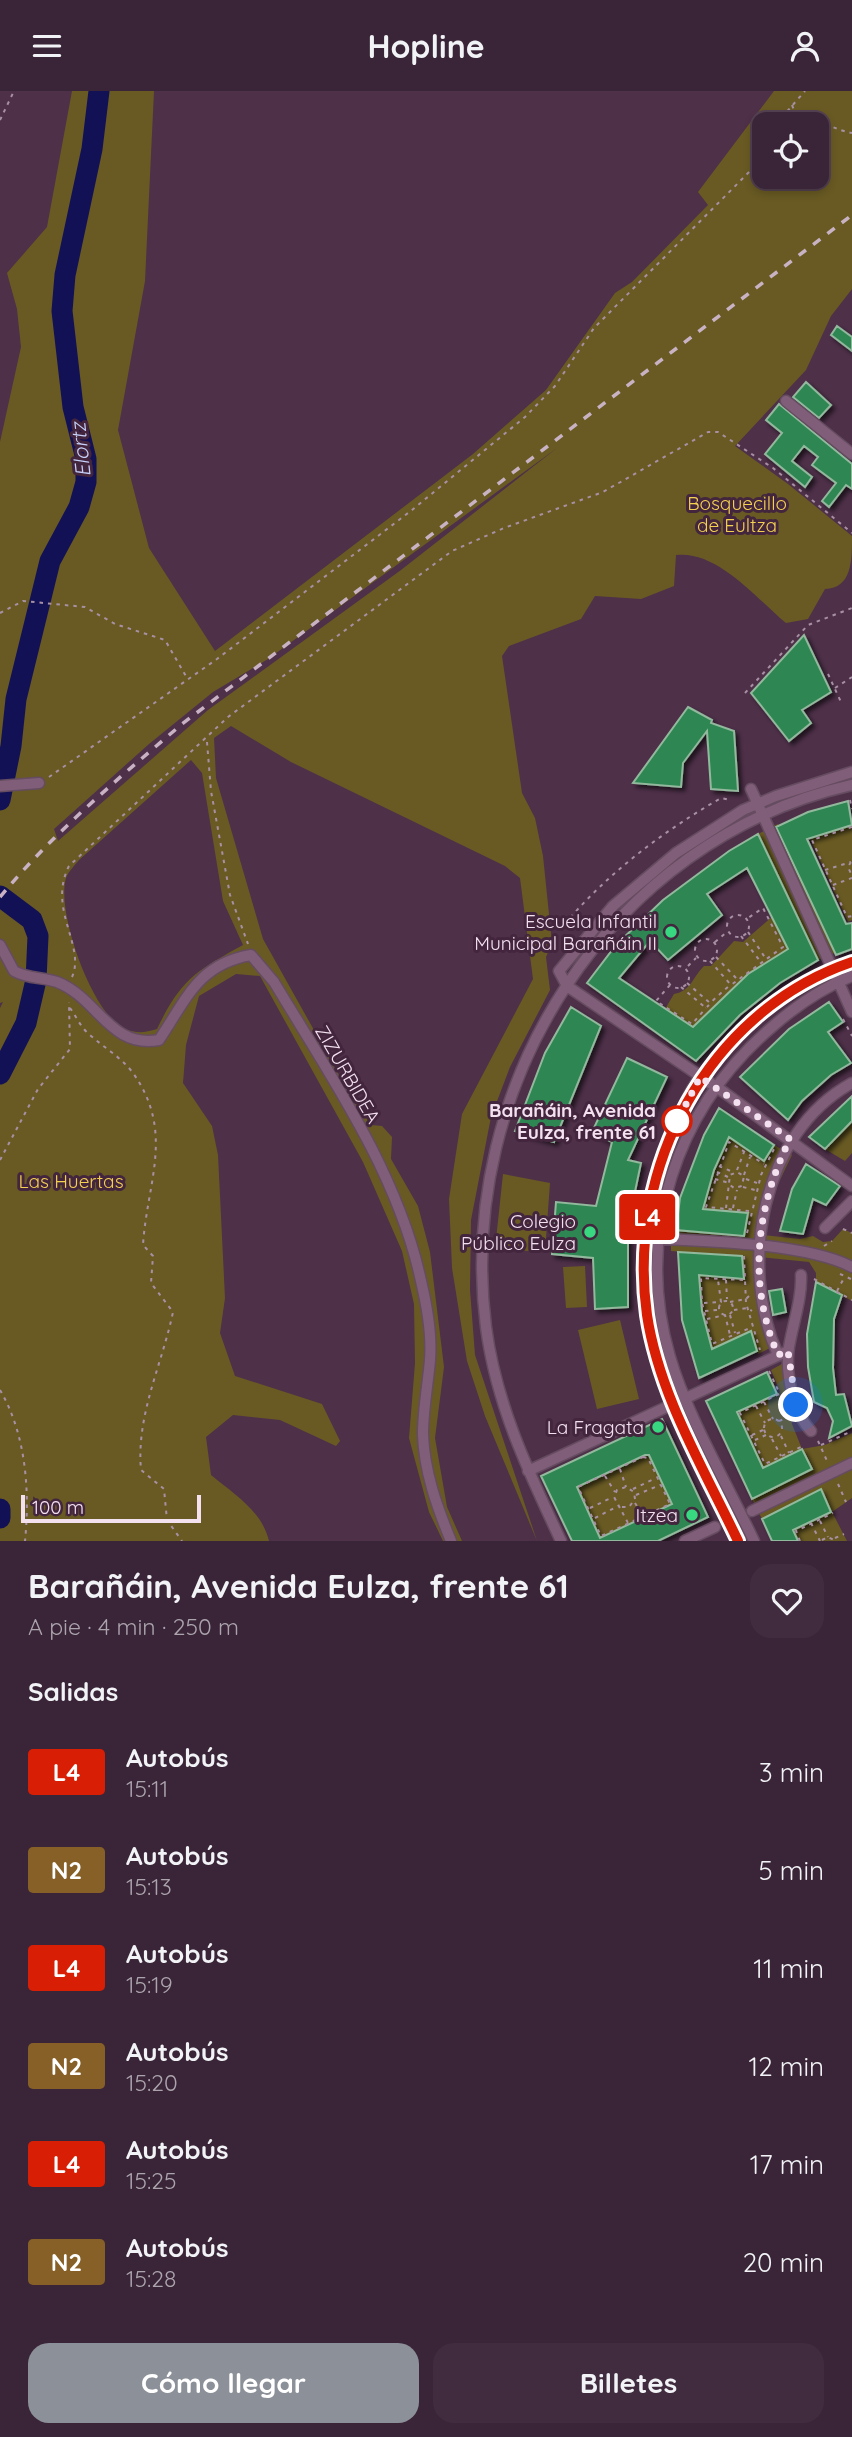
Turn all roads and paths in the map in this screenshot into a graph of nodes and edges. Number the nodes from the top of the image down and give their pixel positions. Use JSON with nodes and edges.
{"nodes":[{"id":1,"x":14,"y":91,"type":"edge"},
{"id":2,"x":805,"y":91,"type":"edge"},
{"id":3,"x":792,"y":105,"type":"junction"},
{"id":4,"x":786,"y":112,"type":"edge"},
{"id":5,"x":0,"y":120,"type":"edge"},
{"id":6,"x":852,"y":133,"type":"edge"},
{"id":7,"x":752,"y":169,"type":"edge"},
{"id":8,"x":786,"y":401,"type":"dead end"},
{"id":9,"x":852,"y":454,"type":"edge"},
{"id":10,"x":852,"y":533,"type":"edge"},
{"id":11,"x":852,"y":608,"type":"edge"},
{"id":12,"x":0,"y":613,"type":"edge"},
{"id":13,"x":828,"y":674,"type":"dead end"},
{"id":14,"x":852,"y":677,"type":"edge"},
{"id":15,"x":187,"y":679,"type":"junction"},
{"id":16,"x":835,"y":689,"type":"junction"},
{"id":17,"x":746,"y":693,"type":"dead end"},
{"id":18,"x":841,"y":702,"type":"dead end"},
{"id":19,"x":206,"y":740,"type":"junction"},
{"id":20,"x":852,"y":772,"type":"edge"},
{"id":21,"x":39,"y":783,"type":"joint"},
{"id":22,"x":852,"y":785,"type":"edge"},
{"id":23,"x":0,"y":786,"type":"edge"},
{"id":24,"x":751,"y":789,"type":"dead end"},
{"id":25,"x":732,"y":800,"type":"dead end"},
{"id":26,"x":850,"y":800,"type":"dead end"},
{"id":27,"x":757,"y":804,"type":"junction"},
{"id":28,"x":852,"y":809,"type":"edge"},
{"id":29,"x":763,"y":816,"type":"junction"},
{"id":30,"x":852,"y":827,"type":"edge"},
{"id":31,"x":852,"y":862,"type":"edge"},
{"id":32,"x":825,"y":870,"type":"junction"},
{"id":33,"x":852,"y":877,"type":"edge"},
{"id":34,"x":832,"y":885,"type":"junction"},
{"id":35,"x":852,"y":916,"type":"edge"},
{"id":36,"x":748,"y":918,"type":"junction"},
{"id":37,"x":747,"y":931,"type":"junction"},
{"id":38,"x":728,"y":932,"type":"junction"},
{"id":39,"x":741,"y":936,"type":"junction"},
{"id":40,"x":554,"y":937,"type":"dead end"},
{"id":41,"x":715,"y":942,"type":"junction"},
{"id":42,"x":0,"y":945,"type":"edge"},
{"id":43,"x":251,"y":955,"type":"junction"},
{"id":44,"x":716,"y":956,"type":"junction"},
{"id":45,"x":697,"y":958,"type":"junction"},
{"id":46,"x":766,"y":959,"type":"junction"},
{"id":47,"x":710,"y":961,"type":"junction"},
{"id":48,"x":761,"y":962,"type":"junction"},
{"id":49,"x":852,"y":962,"type":"edge"},
{"id":50,"x":686,"y":968,"type":"junction"},
{"id":51,"x":831,"y":969,"type":"junction"},
{"id":52,"x":852,"y":976,"type":"edge"},
{"id":53,"x":738,"y":980,"type":"junction"},
{"id":54,"x":687,"y":982,"type":"junction"},
{"id":55,"x":837,"y":982,"type":"junction"},
{"id":56,"x":670,"y":985,"type":"junction"},
{"id":57,"x":731,"y":985,"type":"junction"},
{"id":58,"x":566,"y":986,"type":"junction"},
{"id":59,"x":680,"y":987,"type":"junction"},
{"id":60,"x":67,"y":988,"type":"junction"},
{"id":61,"x":710,"y":1003,"type":"junction"},
{"id":62,"x":69,"y":1007,"type":"junction"},
{"id":63,"x":706,"y":1008,"type":"junction"},
{"id":64,"x":852,"y":1011,"type":"edge"},
{"id":65,"x":700,"y":1077,"type":"junction"},
{"id":66,"x":852,"y":1083,"type":"edge"},
{"id":67,"x":715,"y":1086,"type":"junction"},
{"id":68,"x":790,"y":1139,"type":"junction"},
{"id":69,"x":744,"y":1151,"type":"junction"},
{"id":70,"x":751,"y":1156,"type":"junction"},
{"id":71,"x":0,"y":1160,"type":"edge"},
{"id":72,"x":719,"y":1165,"type":"junction"},
{"id":73,"x":765,"y":1165,"type":"dead end"},
{"id":74,"x":716,"y":1172,"type":"junction"},
{"id":75,"x":736,"y":1172,"type":"junction"},
{"id":76,"x":729,"y":1177,"type":"junction"},
{"id":77,"x":744,"y":1177,"type":"junction"},
{"id":78,"x":714,"y":1179,"type":"junction"},
{"id":79,"x":759,"y":1183,"type":"dead end"},
{"id":80,"x":729,"y":1184,"type":"junction"},
{"id":81,"x":852,"y":1186,"type":"edge"},
{"id":82,"x":742,"y":1187,"type":"junction"},
{"id":83,"x":737,"y":1188,"type":"junction"},
{"id":84,"x":756,"y":1191,"type":"dead end"},
{"id":85,"x":852,"y":1201,"type":"edge"},
{"id":86,"x":725,"y":1209,"type":"junction"},
{"id":87,"x":733,"y":1210,"type":"junction"},
{"id":88,"x":751,"y":1212,"type":"dead end"},
{"id":89,"x":825,"y":1228,"type":"dead end"},
{"id":90,"x":843,"y":1229,"type":"dead end"},
{"id":91,"x":852,"y":1233,"type":"edge"},
{"id":92,"x":659,"y":1239,"type":"junction"},
{"id":93,"x":758,"y":1247,"type":"junction"},
{"id":94,"x":852,"y":1267,"type":"edge"},
{"id":95,"x":801,"y":1275,"type":"dead end"},
{"id":96,"x":844,"y":1277,"type":"dead end"},
{"id":97,"x":718,"y":1279,"type":"junction"},
{"id":98,"x":726,"y":1279,"type":"junction"},
{"id":99,"x":814,"y":1279,"type":"dead end"},
{"id":100,"x":744,"y":1280,"type":"dead end"},
{"id":101,"x":836,"y":1291,"type":"junction"},
{"id":102,"x":746,"y":1299,"type":"dead end"},
{"id":103,"x":852,"y":1300,"type":"edge"},
{"id":104,"x":729,"y":1301,"type":"junction"},
{"id":105,"x":721,"y":1302,"type":"junction"},
{"id":106,"x":702,"y":1303,"type":"junction"},
{"id":107,"x":747,"y":1308,"type":"dead end"},
{"id":108,"x":719,"y":1309,"type":"junction"},
{"id":109,"x":732,"y":1310,"type":"junction"},
{"id":110,"x":704,"y":1312,"type":"junction"},
{"id":111,"x":725,"y":1314,"type":"junction"},
{"id":112,"x":729,"y":1314,"type":"junction"},
{"id":113,"x":705,"y":1319,"type":"junction"},
{"id":114,"x":751,"y":1328,"type":"dead end"},
{"id":115,"x":735,"y":1335,"type":"junction"},
{"id":116,"x":731,"y":1336,"type":"junction"},
{"id":117,"x":788,"y":1351,"type":"junction"},
{"id":118,"x":778,"y":1355,"type":"junction"},
{"id":119,"x":767,"y":1367,"type":"dead end"},
{"id":120,"x":0,"y":1390,"type":"edge"},
{"id":121,"x":786,"y":1391,"type":"dead end"},
{"id":122,"x":779,"y":1394,"type":"junction"},
{"id":123,"x":686,"y":1397,"type":"junction"},
{"id":124,"x":764,"y":1401,"type":"junction"},
{"id":125,"x":673,"y":1403,"type":"junction"},
{"id":126,"x":755,"y":1405,"type":"junction"},
{"id":127,"x":791,"y":1416,"type":"dead end"},
{"id":128,"x":773,"y":1419,"type":"junction"},
{"id":129,"x":779,"y":1421,"type":"junction"},
{"id":130,"x":765,"y":1424,"type":"junction"},
{"id":131,"x":792,"y":1424,"type":"dead end"},
{"id":132,"x":782,"y":1428,"type":"junction"},
{"id":133,"x":764,"y":1430,"type":"junction"},
{"id":134,"x":811,"y":1431,"type":"dead end"},
{"id":135,"x":852,"y":1431,"type":"edge"},
{"id":136,"x":766,"y":1435,"type":"junction"},
{"id":137,"x":780,"y":1435,"type":"junction"},
{"id":138,"x":751,"y":1436,"type":"junction"},
{"id":139,"x":772,"y":1438,"type":"junction"},
{"id":140,"x":754,"y":1441,"type":"junction"},
{"id":141,"x":820,"y":1445,"type":"dead end"},
{"id":142,"x":803,"y":1446,"type":"dead end"},
{"id":143,"x":789,"y":1453,"type":"junction"},
{"id":144,"x":781,"y":1457,"type":"junction"},
{"id":145,"x":852,"y":1463,"type":"edge"},
{"id":146,"x":620,"y":1468,"type":"junction"},
{"id":147,"x":528,"y":1471,"type":"junction"},
{"id":148,"x":605,"y":1475,"type":"junction"},
{"id":149,"x":657,"y":1477,"type":"junction"},
{"id":150,"x":661,"y":1485,"type":"junction"},
{"id":151,"x":626,"y":1487,"type":"junction"},
{"id":152,"x":632,"y":1489,"type":"junction"},
{"id":153,"x":615,"y":1492,"type":"junction"},
{"id":154,"x":852,"y":1495,"type":"edge"},
{"id":155,"x":635,"y":1496,"type":"junction"},
{"id":156,"x":614,"y":1497,"type":"junction"},
{"id":157,"x":845,"y":1499,"type":"dead end"},
{"id":158,"x":634,"y":1502,"type":"junction"},
{"id":159,"x":621,"y":1507,"type":"junction"},
{"id":160,"x":588,"y":1509,"type":"junction"},
{"id":161,"x":752,"y":1511,"type":"dead end"},
{"id":162,"x":833,"y":1513,"type":"dead end"},
{"id":163,"x":643,"y":1516,"type":"junction"},
{"id":164,"x":593,"y":1519,"type":"junction"},
{"id":165,"x":819,"y":1520,"type":"junction"},
{"id":166,"x":628,"y":1523,"type":"junction"},
{"id":167,"x":811,"y":1524,"type":"junction"},
{"id":168,"x":715,"y":1527,"type":"dead end"},
{"id":169,"x":844,"y":1534,"type":"dead end"},
{"id":170,"x":828,"y":1537,"type":"junction"},
{"id":171,"x":835,"y":1540,"type":"edge"},
{"id":172,"x":24,"y":1541,"type":"edge"},
{"id":173,"x":182,"y":1541,"type":"edge"},
{"id":174,"x":451,"y":1541,"type":"edge"},
{"id":175,"x":561,"y":1541,"type":"edge"},
{"id":176,"x":685,"y":1541,"type":"edge"},
{"id":177,"x":738,"y":1541,"type":"edge"},
{"id":178,"x":754,"y":1541,"type":"edge"},
{"id":179,"x":800,"y":1541,"type":"edge"},
{"id":180,"x":821,"y":1541,"type":"edge"}],
"edges":[{"from":1,"to":5,"type":"path"},
{"from":2,"to":3,"type":"path"},
{"from":3,"to":4,"type":"path"},
{"from":3,"to":6,"type":"path"},
{"from":7,"to":15,"type":"path"},
{"from":8,"to":9,"type":"street"},
{"from":10,"to":19,"type":"path"},
{"from":11,"to":17,"type":"path"},
{"from":12,"to":15,"type":"path"},
{"from":13,"to":16,"type":"path"},
{"from":14,"to":16,"type":"path"},
{"from":15,"to":21,"type":"path"},
{"from":16,"to":18,"type":"path"},
{"from":19,"to":43,"type":"path"},
{"from":19,"to":60,"type":"path"},
{"from":20,"to":27,"type":"street"},
{"from":21,"to":23,"type":"street"},
{"from":22,"to":29,"type":"street"},
{"from":24,"to":27,"type":"street"},
{"from":25,"to":40,"type":"path"},
{"from":26,"to":28,"type":"path"},
{"from":27,"to":29,"type":"street"},
{"from":27,"to":58,"type":"street"},
{"from":29,"to":51,"type":"street"},
{"from":29,"to":58,"type":"street"},
{"from":30,"to":32,"type":"path"},
{"from":31,"to":32,"type":"path"},
{"from":31,"to":33,"type":"path"},
{"from":32,"to":34,"type":"path"},
{"from":33,"to":34,"type":"path"},
{"from":34,"to":35,"type":"path"},
{"from":36,"to":37,"type":"path"},
{"from":36,"to":38,"type":"path"},
{"from":36,"to":46,"type":"path"},
{"from":37,"to":39,"type":"path"},
{"from":37,"to":46,"type":"path"},
{"from":38,"to":39,"type":"path"},
{"from":38,"to":41,"type":"path"},
{"from":39,"to":48,"type":"path"},
{"from":41,"to":44,"type":"path"},
{"from":41,"to":45,"type":"path"},
{"from":42,"to":60,"type":"street"},
{"from":43,"to":60,"type":"street"},
{"from":43,"to":174,"type":"street","name":"ZIZURBIDEA"},
{"from":44,"to":47,"type":"path"},
{"from":44,"to":53,"type":"path"},
{"from":45,"to":47,"type":"path"},
{"from":45,"to":50,"type":"path"},
{"from":46,"to":48,"type":"path"},
{"from":47,"to":57,"type":"path"},
{"from":48,"to":53,"type":"path"},
{"from":49,"to":51,"type":"street"},
{"from":50,"to":54,"type":"path"},
{"from":50,"to":56,"type":"path"},
{"from":51,"to":55,"type":"street"},
{"from":51,"to":65,"type":"street"},
{"from":52,"to":55,"type":"street"},
{"from":53,"to":57,"type":"path"},
{"from":54,"to":59,"type":"path"},
{"from":54,"to":61,"type":"path"},
{"from":55,"to":64,"type":"street"},
{"from":55,"to":67,"type":"street"},
{"from":56,"to":59,"type":"path"},
{"from":56,"to":63,"type":"path"},
{"from":57,"to":61,"type":"path"},
{"from":58,"to":65,"type":"street"},
{"from":58,"to":147,"type":"street"},
{"from":59,"to":63,"type":"path"},
{"from":60,"to":62,"type":"path"},
{"from":61,"to":63,"type":"path"},
{"from":62,"to":71,"type":"path"},
{"from":62,"to":173,"type":"path"},
{"from":65,"to":67,"type":"street"},
{"from":65,"to":125,"type":"street"},
{"from":66,"to":68,"type":"street"},
{"from":67,"to":68,"type":"street"},
{"from":67,"to":92,"type":"street"},
{"from":68,"to":81,"type":"street"},
{"from":68,"to":93,"type":"street"},
{"from":69,"to":70,"type":"path"},
{"from":69,"to":72,"type":"path"},
{"from":69,"to":75,"type":"path"},
{"from":70,"to":73,"type":"path"},
{"from":70,"to":77,"type":"path"},
{"from":72,"to":74,"type":"path"},
{"from":72,"to":75,"type":"path"},
{"from":74,"to":76,"type":"path"},
{"from":74,"to":78,"type":"path"},
{"from":75,"to":76,"type":"path"},
{"from":75,"to":77,"type":"path"},
{"from":76,"to":80,"type":"path"},
{"from":77,"to":79,"type":"path"},
{"from":77,"to":82,"type":"path"},
{"from":78,"to":80,"type":"path"},
{"from":78,"to":86,"type":"path"},
{"from":80,"to":83,"type":"path"},
{"from":80,"to":86,"type":"path"},
{"from":82,"to":83,"type":"path"},
{"from":82,"to":84,"type":"path"},
{"from":83,"to":87,"type":"path"},
{"from":85,"to":89,"type":"street"},
{"from":86,"to":87,"type":"path"},
{"from":87,"to":88,"type":"path"},
{"from":90,"to":91,"type":"path"},
{"from":92,"to":93,"type":"street"},
{"from":92,"to":123,"type":"street"},
{"from":93,"to":94,"type":"street"},
{"from":93,"to":118,"type":"street"},
{"from":95,"to":117,"type":"street"},
{"from":96,"to":101,"type":"path"},
{"from":97,"to":98,"type":"path"},
{"from":97,"to":105,"type":"path"},
{"from":97,"to":106,"type":"path"},
{"from":98,"to":100,"type":"path"},
{"from":98,"to":104,"type":"path"},
{"from":99,"to":101,"type":"path"},
{"from":101,"to":103,"type":"path"},
{"from":102,"to":104,"type":"path"},
{"from":104,"to":105,"type":"path"},
{"from":104,"to":109,"type":"path"},
{"from":105,"to":106,"type":"path"},
{"from":105,"to":108,"type":"path"},
{"from":106,"to":110,"type":"path"},
{"from":107,"to":109,"type":"path"},
{"from":108,"to":110,"type":"path"},
{"from":108,"to":111,"type":"path"},
{"from":109,"to":112,"type":"path"},
{"from":110,"to":113,"type":"path"},
{"from":111,"to":112,"type":"path"},
{"from":111,"to":113,"type":"path"},
{"from":111,"to":116,"type":"path"},
{"from":112,"to":115,"type":"path"},
{"from":113,"to":116,"type":"path"},
{"from":114,"to":115,"type":"path"},
{"from":115,"to":116,"type":"path"},
{"from":117,"to":118,"type":"street"},
{"from":117,"to":134,"type":"street"},
{"from":118,"to":123,"type":"street"},
{"from":119,"to":122,"type":"path"},
{"from":120,"to":172,"type":"path"},
{"from":121,"to":122,"type":"path"},
{"from":122,"to":124,"type":"path"},
{"from":123,"to":125,"type":"street"},
{"from":123,"to":178,"type":"street"},
{"from":124,"to":126,"type":"path"},
{"from":124,"to":128,"type":"path"},
{"from":125,"to":147,"type":"street"},
{"from":125,"to":177,"type":"street"},
{"from":126,"to":130,"type":"path"},
{"from":126,"to":138,"type":"path"},
{"from":127,"to":129,"type":"path"},
{"from":128,"to":129,"type":"path"},
{"from":128,"to":130,"type":"path"},
{"from":129,"to":132,"type":"path"},
{"from":130,"to":133,"type":"path"},
{"from":131,"to":132,"type":"path"},
{"from":132,"to":137,"type":"path"},
{"from":133,"to":136,"type":"path"},
{"from":133,"to":138,"type":"path"},
{"from":135,"to":141,"type":"path"},
{"from":136,"to":139,"type":"path"},
{"from":136,"to":140,"type":"path"},
{"from":137,"to":139,"type":"path"},
{"from":137,"to":143,"type":"path"},
{"from":138,"to":140,"type":"path"},
{"from":139,"to":144,"type":"path"},
{"from":140,"to":144,"type":"path"},
{"from":142,"to":143,"type":"path"},
{"from":143,"to":144,"type":"path"},
{"from":145,"to":161,"type":"street"},
{"from":146,"to":148,"type":"path"},
{"from":146,"to":149,"type":"path"},
{"from":146,"to":151,"type":"path"},
{"from":147,"to":175,"type":"street"},
{"from":148,"to":153,"type":"path"},
{"from":148,"to":160,"type":"path"},
{"from":149,"to":150,"type":"path"},
{"from":149,"to":152,"type":"path"},
{"from":150,"to":155,"type":"path"},
{"from":150,"to":163,"type":"path"},
{"from":151,"to":152,"type":"path"},
{"from":151,"to":153,"type":"path"},
{"from":152,"to":155,"type":"path"},
{"from":153,"to":156,"type":"path"},
{"from":154,"to":157,"type":"path"},
{"from":155,"to":158,"type":"path"},
{"from":156,"to":159,"type":"path"},
{"from":156,"to":160,"type":"path"},
{"from":158,"to":159,"type":"path"},
{"from":158,"to":163,"type":"path"},
{"from":159,"to":164,"type":"path"},
{"from":159,"to":166,"type":"path"},
{"from":160,"to":164,"type":"path"},
{"from":162,"to":165,"type":"path"},
{"from":163,"to":166,"type":"path"},
{"from":164,"to":166,"type":"path"},
{"from":165,"to":167,"type":"path"},
{"from":165,"to":170,"type":"path"},
{"from":167,"to":179,"type":"path"},
{"from":167,"to":180,"type":"path"},
{"from":168,"to":176,"type":"street"},
{"from":169,"to":171,"type":"path"},
{"from":170,"to":171,"type":"path"},
{"from":170,"to":180,"type":"path"}]}
